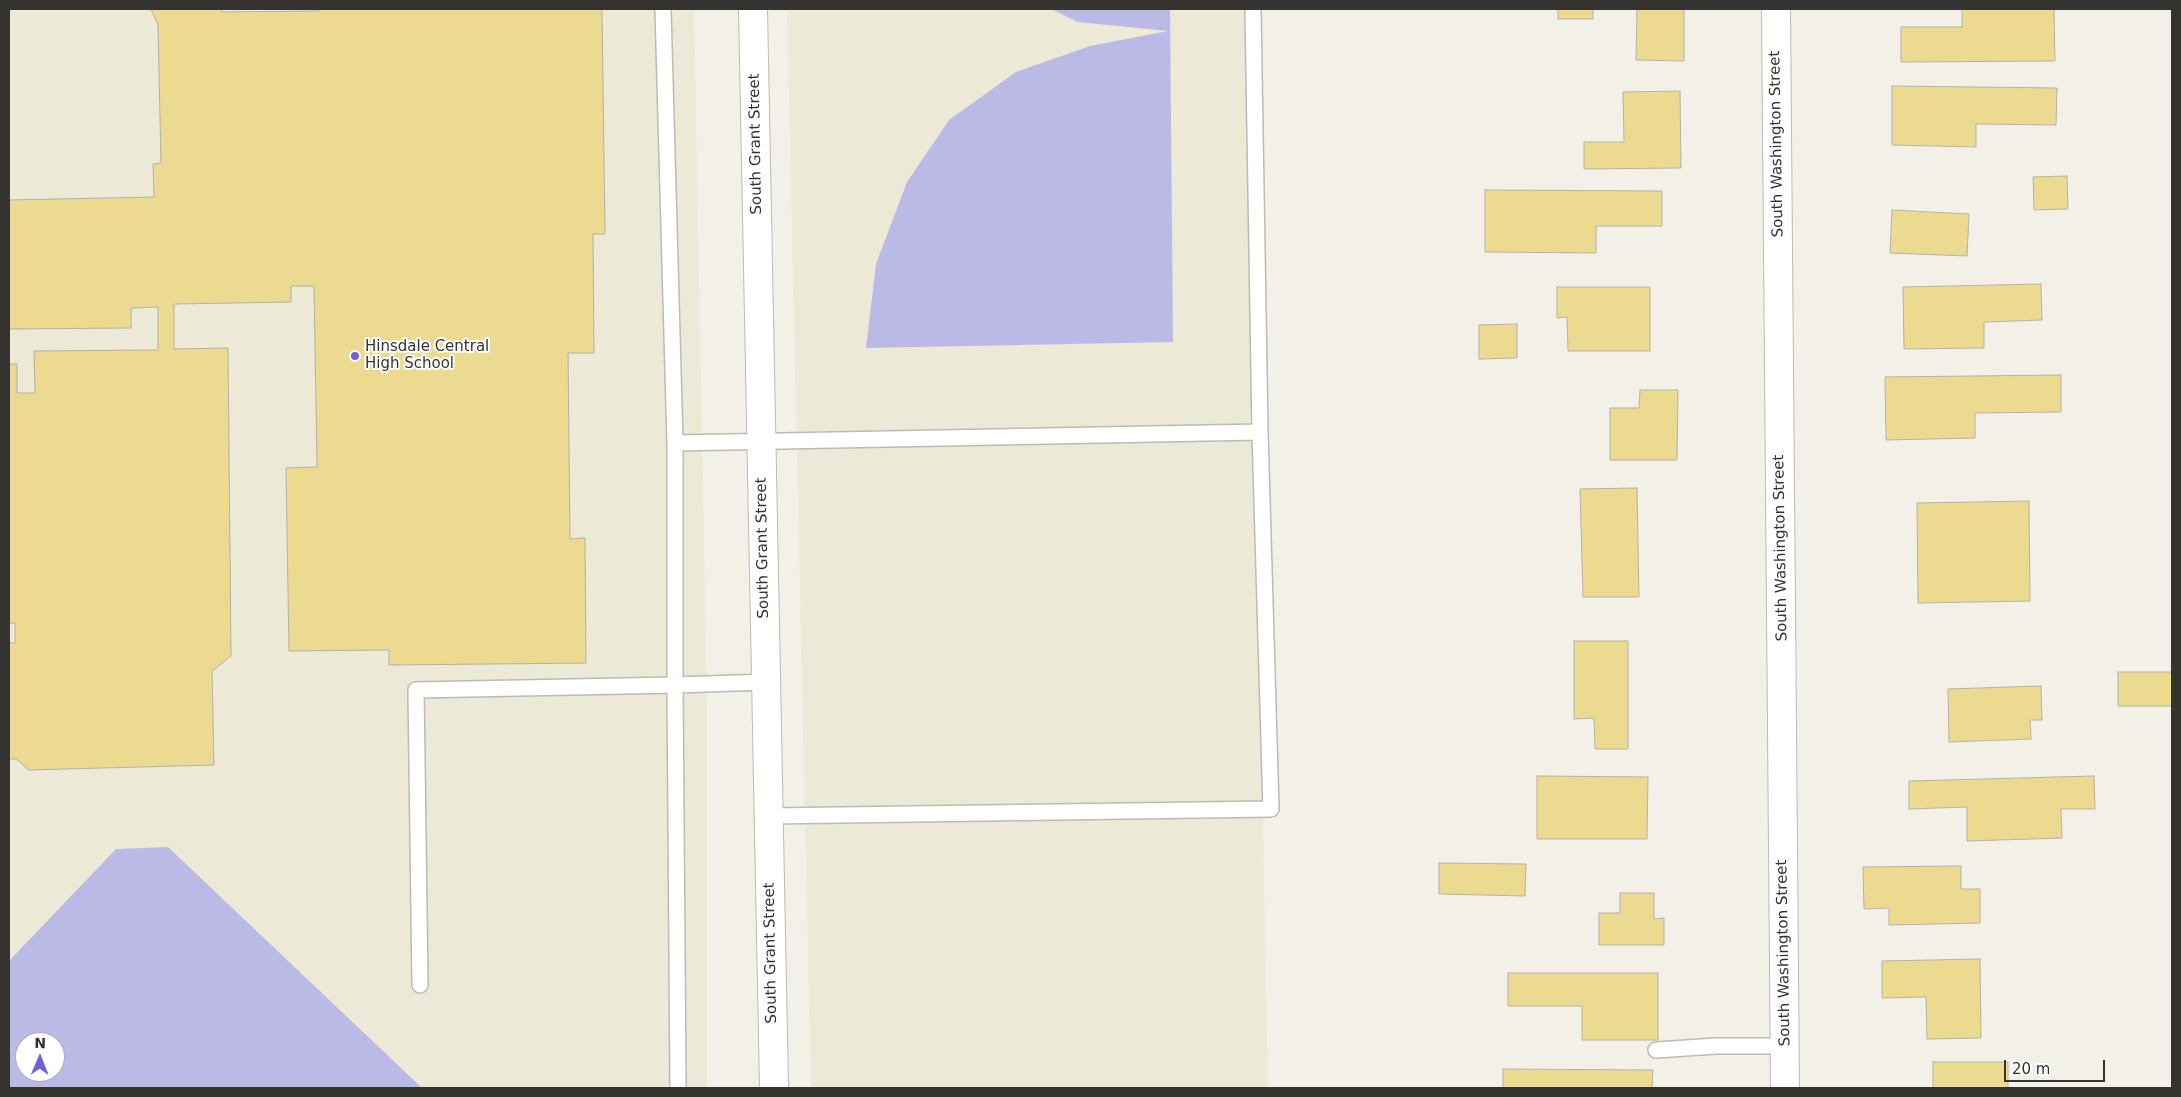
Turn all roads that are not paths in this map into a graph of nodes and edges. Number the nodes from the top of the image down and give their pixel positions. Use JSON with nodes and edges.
{"nodes":[{"id":1,"x":663,"y":9,"type":"edge"},
{"id":2,"x":753,"y":9,"type":"edge"},
{"id":3,"x":1253,"y":9,"type":"edge"},
{"id":4,"x":1776,"y":9,"type":"edge"},
{"id":5,"x":1260,"y":432,"type":"junction"},
{"id":6,"x":762,"y":442,"type":"junction"},
{"id":7,"x":675,"y":443,"type":"junction"},
{"id":8,"x":766,"y":682,"type":"junction"},
{"id":9,"x":675,"y":685,"type":"junction"},
{"id":10,"x":768,"y":816,"type":"junction"},
{"id":11,"x":420,"y":986,"type":"dead end"},
{"id":12,"x":1785,"y":1046,"type":"junction"},
{"id":13,"x":1656,"y":1050,"type":"dead end"},
{"id":14,"x":678,"y":1088,"type":"edge"},
{"id":15,"x":774,"y":1088,"type":"edge"},
{"id":16,"x":1786,"y":1088,"type":"edge"}],
"edges":[{"from":1,"to":7,"type":"lane"},
{"from":2,"to":6,"type":"street","name":"South Grant Street"},
{"from":3,"to":5,"type":"lane"},
{"from":4,"to":12,"type":"street","name":"South Washington Street"},
{"from":5,"to":6,"type":"lane"},
{"from":5,"to":10,"type":"lane"},
{"from":6,"to":7,"type":"lane"},
{"from":6,"to":8,"type":"street","name":"South Grant Street"},
{"from":7,"to":9,"type":"lane"},
{"from":8,"to":9,"type":"lane"},
{"from":8,"to":10,"type":"street","name":"South Grant Street"},
{"from":9,"to":11,"type":"lane"},
{"from":9,"to":14,"type":"lane"},
{"from":10,"to":15,"type":"street","name":"South Grant Street"},
{"from":12,"to":13,"type":"lane"},
{"from":12,"to":16,"type":"street","name":"South Washington Street"}]}
